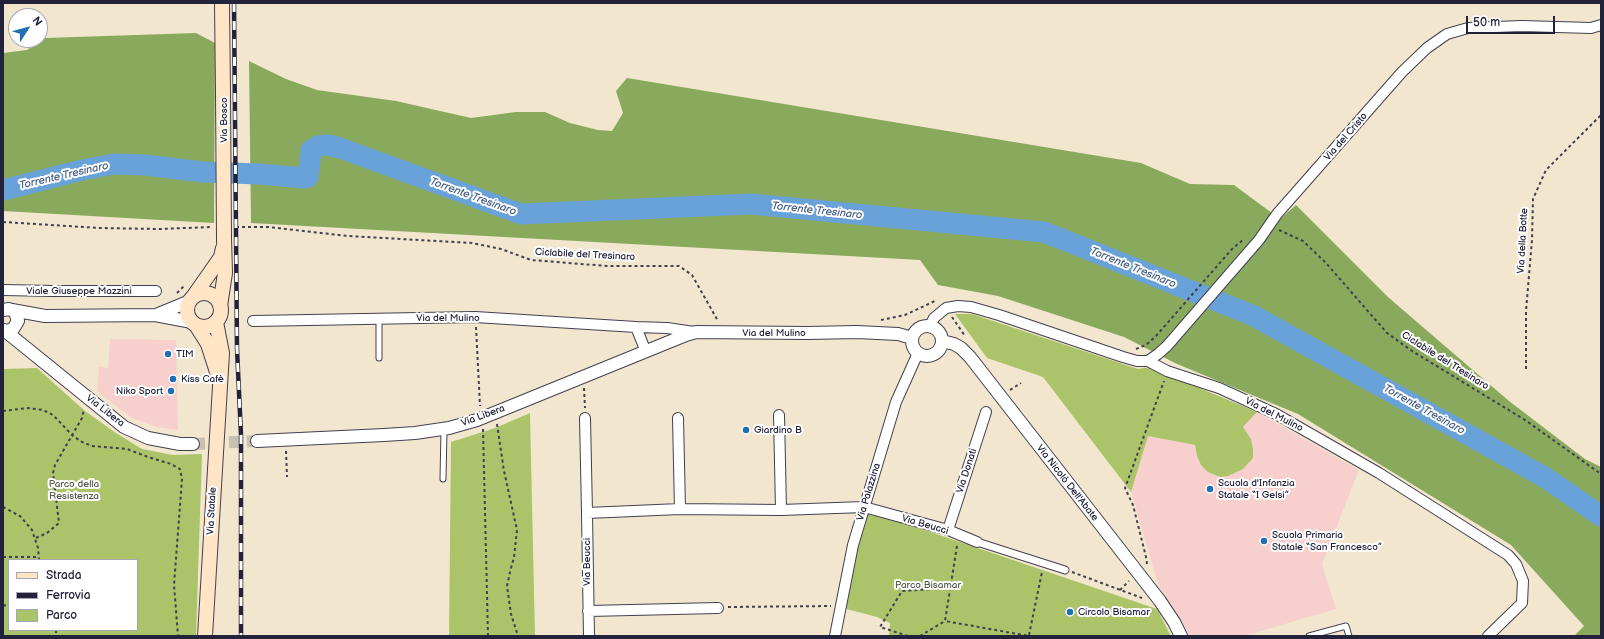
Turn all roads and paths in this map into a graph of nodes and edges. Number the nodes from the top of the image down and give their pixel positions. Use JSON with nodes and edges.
{"nodes":[{"id":1,"x":222,"y":3,"type":"edge"},
{"id":2,"x":1601,"y":25,"type":"edge"},
{"id":3,"x":1601,"y":115,"type":"edge"},
{"id":4,"x":3,"y":222,"type":"edge"},
{"id":5,"x":100,"y":228,"type":"dead end"},
{"id":6,"x":1278,"y":230,"type":"dead end"},
{"id":7,"x":348,"y":236,"type":"dead end"},
{"id":8,"x":224,"y":242,"type":"junction"},
{"id":9,"x":1232,"y":249,"type":"dead end"},
{"id":10,"x":3,"y":290,"type":"edge"},
{"id":11,"x":156,"y":291,"type":"dead end"},
{"id":12,"x":191,"y":299,"type":"junction"},
{"id":13,"x":220,"y":306,"type":"junction"},
{"id":14,"x":7,"y":310,"type":"edge"},
{"id":15,"x":155,"y":315,"type":"junction"},
{"id":16,"x":45,"y":316,"type":"junction"},
{"id":17,"x":475,"y":317,"type":"junction"},
{"id":18,"x":379,"y":319,"type":"junction"},
{"id":19,"x":253,"y":321,"type":"dead end"},
{"id":20,"x":216,"y":322,"type":"junction"},
{"id":21,"x":194,"y":323,"type":"junction"},
{"id":22,"x":720,"y":324,"type":"dead end"},
{"id":23,"x":930,"y":326,"type":"junction"},
{"id":24,"x":10,"y":327,"type":"edge"},
{"id":25,"x":636,"y":327,"type":"junction"},
{"id":26,"x":696,"y":332,"type":"junction"},
{"id":27,"x":1156,"y":336,"type":"dead end"},
{"id":28,"x":912,"y":338,"type":"junction"},
{"id":29,"x":942,"y":341,"type":"junction"},
{"id":30,"x":646,"y":352,"type":"junction"},
{"id":31,"x":918,"y":353,"type":"junction"},
{"id":32,"x":379,"y":358,"type":"dead end"},
{"id":33,"x":1148,"y":361,"type":"junction"},
{"id":34,"x":1526,"y":369,"type":"dead end"},
{"id":35,"x":1167,"y":371,"type":"junction"},
{"id":36,"x":584,"y":377,"type":"junction"},
{"id":37,"x":220,"y":387,"type":"junction"},
{"id":38,"x":90,"y":400,"type":"junction"},
{"id":39,"x":480,"y":409,"type":"dead end"},
{"id":40,"x":3,"y":411,"type":"edge"},
{"id":41,"x":986,"y":412,"type":"dead end"},
{"id":42,"x":779,"y":415,"type":"dead end"},
{"id":43,"x":585,"y":418,"type":"joint"},
{"id":44,"x":678,"y":418,"type":"dead end"},
{"id":45,"x":496,"y":420,"type":"dead end"},
{"id":46,"x":483,"y":426,"type":"dead end"},
{"id":47,"x":444,"y":428,"type":"junction"},
{"id":48,"x":73,"y":436,"type":"junction"},
{"id":49,"x":286,"y":440,"type":"junction"},
{"id":50,"x":257,"y":441,"type":"tunnel mouth"},
{"id":51,"x":193,"y":444,"type":"tunnel mouth"},
{"id":52,"x":1601,"y":474,"type":"edge"},
{"id":53,"x":287,"y":477,"type":"dead end"},
{"id":54,"x":443,"y":479,"type":"dead end"},
{"id":55,"x":3,"y":507,"type":"edge"},
{"id":56,"x":864,"y":507,"type":"junction"},
{"id":57,"x":680,"y":509,"type":"junction"},
{"id":58,"x":781,"y":510,"type":"junction"},
{"id":59,"x":587,"y":513,"type":"junction"},
{"id":60,"x":948,"y":530,"type":"junction"},
{"id":61,"x":959,"y":535,"type":"junction"},
{"id":62,"x":36,"y":538,"type":"junction"},
{"id":63,"x":977,"y":542,"type":"joint"},
{"id":64,"x":3,"y":557,"type":"edge"},
{"id":65,"x":39,"y":559,"type":"edge"},
{"id":66,"x":1044,"y":564,"type":"junction"},
{"id":67,"x":1065,"y":570,"type":"joint"},
{"id":68,"x":1137,"y":574,"type":"junction"},
{"id":69,"x":950,"y":588,"type":"junction"},
{"id":70,"x":1120,"y":590,"type":"junction"},
{"id":71,"x":1160,"y":602,"type":"junction"},
{"id":72,"x":840,"y":606,"type":"junction"},
{"id":73,"x":718,"y":608,"type":"joint"},
{"id":74,"x":588,"y":611,"type":"junction"},
{"id":75,"x":945,"y":621,"type":"junction"},
{"id":76,"x":178,"y":636,"type":"edge"},
{"id":77,"x":204,"y":636,"type":"edge"},
{"id":78,"x":488,"y":636,"type":"edge"},
{"id":79,"x":518,"y":636,"type":"edge"},
{"id":80,"x":589,"y":636,"type":"edge"},
{"id":81,"x":835,"y":636,"type":"edge"},
{"id":82,"x":908,"y":636,"type":"edge"},
{"id":83,"x":920,"y":636,"type":"edge"},
{"id":84,"x":1029,"y":636,"type":"edge"},
{"id":85,"x":1181,"y":636,"type":"edge"},
{"id":86,"x":1309,"y":636,"type":"edge"},
{"id":87,"x":1349,"y":636,"type":"edge"},
{"id":88,"x":1488,"y":636,"type":"edge"}],
"edges":[{"from":1,"to":8,"type":"main road","name":"Via Bosco","bridge":true},
{"from":2,"to":33,"type":"street","name":"Via del Cristo"},
{"from":3,"to":34,"type":"path","name":"Via della Botte"},
{"from":4,"to":5,"type":"path"},
{"from":6,"to":52,"type":"path","name":"Ciclabile del Tresinaro"},
{"from":7,"to":22,"type":"path","name":"Ciclabile del Tresinaro"},
{"from":8,"to":12,"type":"main road"},
{"from":8,"to":13,"type":"main road","name":"Via Statale"},
{"from":9,"to":27,"type":"path"},
{"from":10,"to":11,"type":"street","name":"Viale Giuseppe Mazzini"},
{"from":12,"to":13,"type":"main road"},
{"from":12,"to":15,"type":"street"},
{"from":12,"to":21,"type":"main road","name":"Via Statale"},
{"from":13,"to":20,"type":"main road","name":"Via Statale"},
{"from":14,"to":16,"type":"street"},
{"from":14,"to":24,"type":"street"},
{"from":15,"to":16,"type":"street"},
{"from":15,"to":21,"type":"street"},
{"from":16,"to":24,"type":"street"},
{"from":17,"to":18,"type":"street","name":"Via del Mulino"},
{"from":17,"to":25,"type":"street","name":"Via del Mulino"},
{"from":17,"to":39,"type":"path"},
{"from":18,"to":19,"type":"street","name":"Via del Mulino"},
{"from":18,"to":32,"type":"lane"},
{"from":20,"to":21,"type":"main road"},
{"from":20,"to":37,"type":"main road","name":"Via Statale"},
{"from":21,"to":37,"type":"main road","name":"Via Statale"},
{"from":23,"to":28,"type":"street"},
{"from":23,"to":29,"type":"street"},
{"from":23,"to":33,"type":"street","name":"Via del Mulino"},
{"from":24,"to":38,"type":"street","name":"Via Libera"},
{"from":25,"to":26,"type":"street","name":"Via del Mulino"},
{"from":25,"to":30,"type":"street"},
{"from":26,"to":28,"type":"street","name":"Via del Mulino"},
{"from":26,"to":30,"type":"street","name":"Via Libera"},
{"from":28,"to":31,"type":"street"},
{"from":29,"to":31,"type":"street"},
{"from":29,"to":68,"type":"street","name":"Via Nicolò Dell'Abate"},
{"from":30,"to":36,"type":"street","name":"Via Libera"},
{"from":31,"to":56,"type":"street","name":"Via Palazzina"},
{"from":33,"to":35,"type":"street","name":"Via del Mulino"},
{"from":35,"to":68,"type":"path"},
{"from":35,"to":88,"type":"street","name":"Via del Mulino"},
{"from":36,"to":43,"type":"path"},
{"from":36,"to":47,"type":"street","name":"Via Libera"},
{"from":37,"to":77,"type":"main road","name":"Via Statale"},
{"from":38,"to":48,"type":"path"},
{"from":38,"to":51,"type":"street","name":"Via Libera"},
{"from":40,"to":48,"type":"path"},
{"from":41,"to":60,"type":"street","name":"Via Donati"},
{"from":42,"to":58,"type":"street"},
{"from":43,"to":59,"type":"street","name":"Via Beucci"},
{"from":44,"to":57,"type":"street"},
{"from":45,"to":79,"type":"path"},
{"from":46,"to":78,"type":"path"},
{"from":47,"to":49,"type":"street","name":"Via Libera"},
{"from":47,"to":54,"type":"lane"},
{"from":48,"to":62,"type":"path"},
{"from":48,"to":76,"type":"path"},
{"from":49,"to":50,"type":"street","name":"Via Libera"},
{"from":49,"to":53,"type":"path"},
{"from":55,"to":62,"type":"path"},
{"from":56,"to":58,"type":"street","name":"Via Beucci"},
{"from":56,"to":60,"type":"street","name":"Via Beucci"},
{"from":56,"to":72,"type":"street","name":"Via Palazzina"},
{"from":57,"to":58,"type":"street","name":"Via Beucci"},
{"from":57,"to":59,"type":"street","name":"Via Beucci"},
{"from":59,"to":74,"type":"street","name":"Via Beucci"},
{"from":60,"to":61,"type":"street","name":"Via Beucci"},
{"from":61,"to":63,"type":"street","name":"Via Beucci"},
{"from":61,"to":69,"type":"path"},
{"from":62,"to":65,"type":"path"},
{"from":63,"to":66,"type":"street","name":"Via Beucci"},
{"from":64,"to":65,"type":"path"},
{"from":66,"to":67,"type":"street","name":"Via Beucci"},
{"from":66,"to":84,"type":"path"},
{"from":67,"to":70,"type":"path"},
{"from":68,"to":70,"type":"path"},
{"from":68,"to":71,"type":"street","name":"Via Nicolò Dell'Abate"},
{"from":69,"to":75,"type":"path"},
{"from":69,"to":82,"type":"path"},
{"from":70,"to":71,"type":"path"},
{"from":71,"to":85,"type":"street","name":"Via Nicolò Dell'Abate"},
{"from":72,"to":73,"type":"path"},
{"from":72,"to":81,"type":"street","name":"Via Palazzina"},
{"from":73,"to":74,"type":"street"},
{"from":74,"to":80,"type":"street","name":"Via Beucci"},
{"from":75,"to":83,"type":"path"},
{"from":75,"to":84,"type":"path"},
{"from":86,"to":87,"type":"lane"}]}
